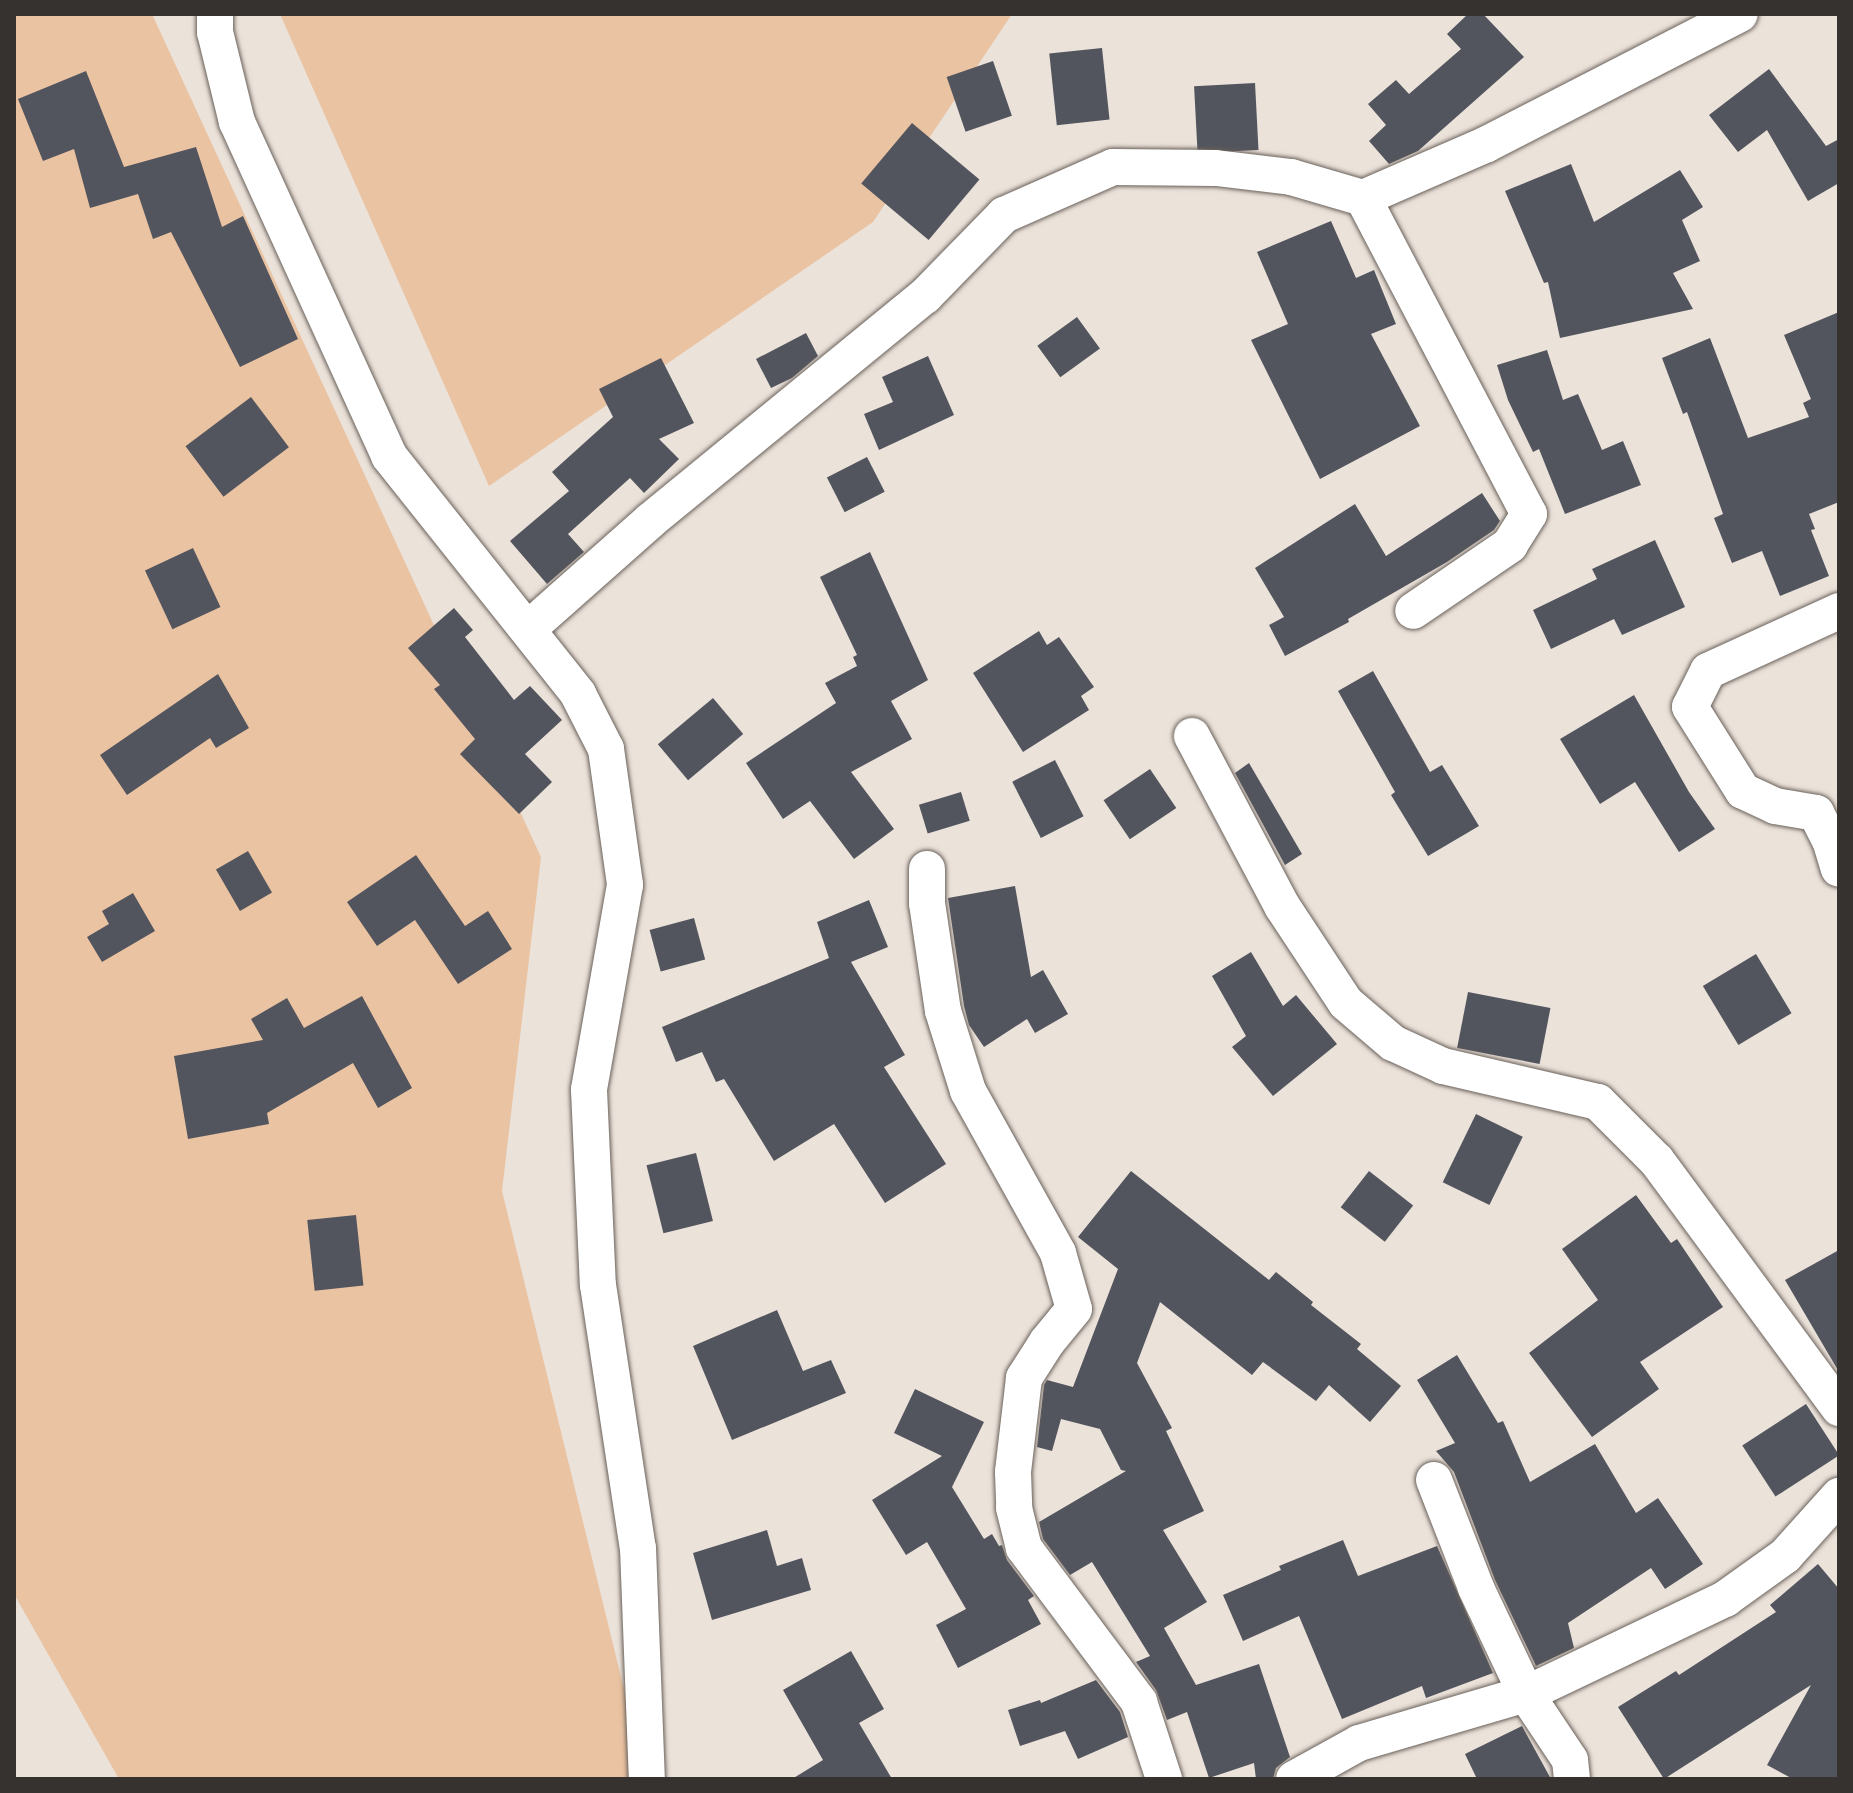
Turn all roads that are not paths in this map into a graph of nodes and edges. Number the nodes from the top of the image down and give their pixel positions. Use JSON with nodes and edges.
{"nodes":[{"id":1,"x":215,"y":14,"type":"edge"},
{"id":2,"x":1740,"y":14,"type":"edge"},
{"id":3,"x":1363,"y":198,"type":"junction"},
{"id":4,"x":1413,"y":611,"type":"dead end"},
{"id":5,"x":1839,"y":611,"type":"edge"},
{"id":6,"x":528,"y":629,"type":"junction"},
{"id":7,"x":1192,"y":736,"type":"dead end"},
{"id":8,"x":927,"y":869,"type":"dead end"},
{"id":9,"x":1839,"y":869,"type":"edge"},
{"id":10,"x":1839,"y":1408,"type":"edge"},
{"id":11,"x":1434,"y":1480,"type":"dead end"},
{"id":12,"x":1839,"y":1496,"type":"edge"},
{"id":13,"x":1526,"y":1694,"type":"junction"},
{"id":14,"x":647,"y":1779,"type":"edge"},
{"id":15,"x":1164,"y":1779,"type":"edge"},
{"id":16,"x":1294,"y":1779,"type":"edge"},
{"id":17,"x":1572,"y":1779,"type":"edge"}],
"edges":[{"from":1,"to":6,"type":"street"},
{"from":2,"to":3,"type":"street"},
{"from":3,"to":4,"type":"street"},
{"from":3,"to":6,"type":"street"},
{"from":5,"to":9,"type":"street"},
{"from":6,"to":14,"type":"street"},
{"from":7,"to":10,"type":"street"},
{"from":8,"to":15,"type":"street"},
{"from":11,"to":13,"type":"street"},
{"from":12,"to":13,"type":"street"},
{"from":13,"to":16,"type":"street"},
{"from":13,"to":17,"type":"street"}]}
